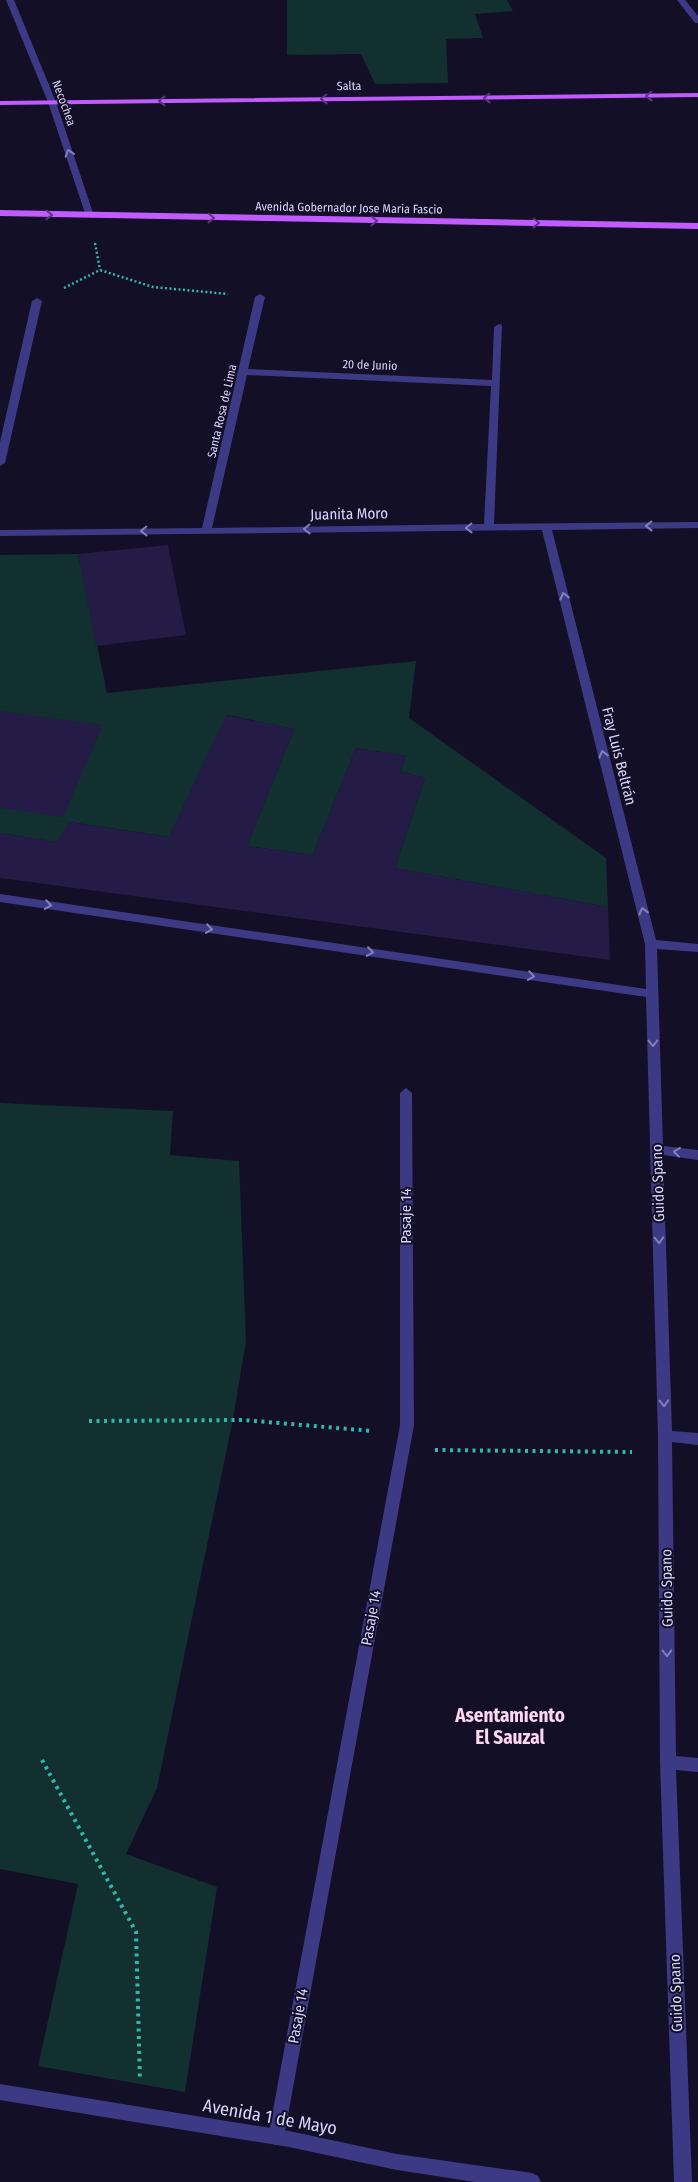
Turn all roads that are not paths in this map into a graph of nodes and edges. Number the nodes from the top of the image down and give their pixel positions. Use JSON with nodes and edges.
{"nodes":[{"id":1,"x":10,"y":0,"type":"edge"},
{"id":2,"x":681,"y":0,"type":"edge"},
{"id":3,"x":698,"y":21,"type":"edge"},
{"id":4,"x":698,"y":95,"type":"edge"},
{"id":5,"x":0,"y":102,"type":"edge"},
{"id":6,"x":52,"y":102,"type":"junction"},
{"id":7,"x":0,"y":213,"type":"edge"},
{"id":8,"x":90,"y":216,"type":"junction"},
{"id":9,"x":698,"y":226,"type":"edge"},
{"id":10,"x":260,"y":297,"type":"road end"},
{"id":11,"x":37,"y":301,"type":"road end"},
{"id":12,"x":499,"y":327,"type":"dead end"},
{"id":13,"x":244,"y":372,"type":"junction"},
{"id":14,"x":496,"y":382,"type":"junction"},
{"id":15,"x":0,"y":464,"type":"edge"},
{"id":16,"x":698,"y":525,"type":"edge"},
{"id":17,"x":546,"y":527,"type":"junction"},
{"id":18,"x":489,"y":528,"type":"junction"},
{"id":19,"x":206,"y":530,"type":"junction"},
{"id":20,"x":0,"y":533,"type":"edge"},
{"id":21,"x":0,"y":898,"type":"edge"},
{"id":22,"x":651,"y":944,"type":"junction"},
{"id":23,"x":698,"y":948,"type":"edge"},
{"id":24,"x":652,"y":994,"type":"junction"},
{"id":25,"x":406,"y":1093,"type":"dead end"},
{"id":26,"x":657,"y":1150,"type":"junction"},
{"id":27,"x":698,"y":1155,"type":"edge"},
{"id":28,"x":665,"y":1436,"type":"junction"},
{"id":29,"x":698,"y":1439,"type":"edge"},
{"id":30,"x":668,"y":1762,"type":"junction"},
{"id":31,"x":698,"y":1765,"type":"edge"},
{"id":32,"x":0,"y":2092,"type":"edge"},
{"id":33,"x":276,"y":2137,"type":"junction"},
{"id":34,"x":532,"y":2182,"type":"edge"},
{"id":35,"x":683,"y":2182,"type":"edge"}],
"edges":[{"from":1,"to":6,"type":"street","name":"Necochea"},
{"from":2,"to":3,"type":"street"},
{"from":4,"to":6,"type":"main road","name":"Salta","one_way":true},
{"from":5,"to":6,"type":"main road","name":"Salta"},
{"from":8,"to":6,"type":"street","name":"Necochea","one_way":true},
{"from":7,"to":8,"type":"main road","name":"Avenida Gobernador Jose Maria Fascio","one_way":true},
{"from":8,"to":9,"type":"main road","name":"Avenida Gobernador Jose Maria Fascio","one_way":true},
{"from":10,"to":13,"type":"street","name":"Santa Rosa de Lima"},
{"from":11,"to":15,"type":"street"},
{"from":12,"to":14,"type":"street"},
{"from":13,"to":14,"type":"street","name":"20 de Junio"},
{"from":13,"to":19,"type":"street","name":"Santa Rosa de Lima"},
{"from":14,"to":18,"type":"street"},
{"from":16,"to":17,"type":"street","name":"Juanita Moro","one_way":true},
{"from":17,"to":18,"type":"street","name":"Juanita Moro"},
{"from":22,"to":17,"type":"street","name":"Fray Luis Beltrán","one_way":true},
{"from":18,"to":19,"type":"street","name":"Juanita Moro","one_way":true},
{"from":19,"to":20,"type":"street","name":"Juanita Moro","one_way":true},
{"from":21,"to":24,"type":"street","one_way":true},
{"from":22,"to":23,"type":"street"},
{"from":22,"to":24,"type":"street","name":"Fray Luis Beltrán"},
{"from":24,"to":26,"type":"street","name":"Guido Spano","one_way":true},
{"from":25,"to":33,"type":"street","name":"Pasaje 14"},
{"from":27,"to":26,"type":"street","one_way":true},
{"from":26,"to":28,"type":"street","name":"Guido Spano","one_way":true},
{"from":28,"to":29,"type":"street"},
{"from":28,"to":30,"type":"street","name":"Guido Spano","one_way":true},
{"from":30,"to":31,"type":"street"},
{"from":30,"to":35,"type":"street","name":"Guido Spano"},
{"from":32,"to":33,"type":"street","name":"Avenida 1 de Mayo"},
{"from":33,"to":34,"type":"street","name":"Avenida 1 de Mayo"}]}
